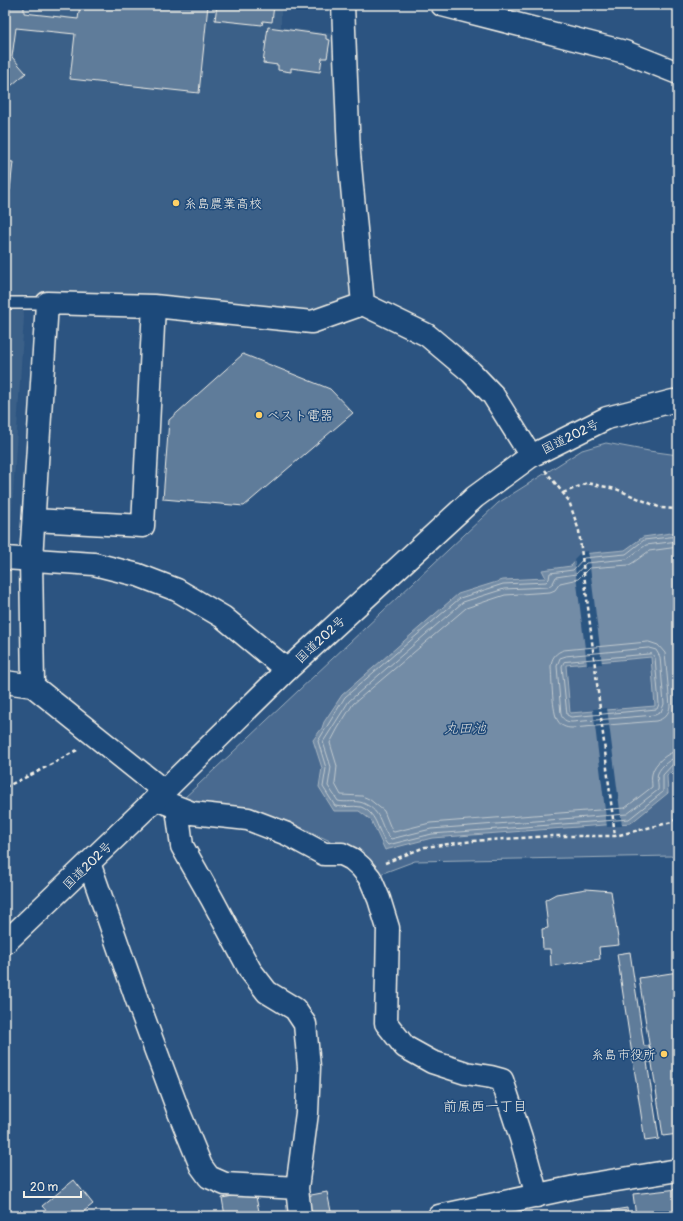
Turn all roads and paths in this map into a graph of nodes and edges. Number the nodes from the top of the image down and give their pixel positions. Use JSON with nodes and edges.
{"nodes":[{"id":1,"x":343,"y":5,"type":"edge"},
{"id":2,"x":442,"y":5,"type":"edge"},
{"id":3,"x":678,"y":73,"type":"edge"},
{"id":4,"x":5,"y":303,"type":"edge"},
{"id":5,"x":47,"y":303,"type":"junction"},
{"id":6,"x":363,"y":304,"type":"junction"},
{"id":7,"x":154,"y":306,"type":"junction"},
{"id":8,"x":676,"y":400,"type":"edge"},
{"id":9,"x":531,"y":456,"type":"junction"},
{"id":10,"x":563,"y":493,"type":"junction"},
{"id":11,"x":678,"y":509,"type":"edge"},
{"id":12,"x":34,"y":520,"type":"junction"},
{"id":13,"x":5,"y":558,"type":"edge"},
{"id":14,"x":31,"y":559,"type":"junction"},
{"id":15,"x":287,"y":670,"type":"junction"},
{"id":16,"x":5,"y":682,"type":"edge"},
{"id":17,"x":33,"y":686,"type":"junction"},
{"id":18,"x":99,"y":738,"type":"junction"},
{"id":19,"x":5,"y":787,"type":"edge"},
{"id":20,"x":160,"y":795,"type":"junction"},
{"id":21,"x":177,"y":808,"type":"junction"},
{"id":22,"x":678,"y":818,"type":"edge"},
{"id":23,"x":615,"y":836,"type":"junction"},
{"id":24,"x":88,"y":863,"type":"junction"},
{"id":25,"x":364,"y":871,"type":"junction"},
{"id":26,"x":5,"y":944,"type":"edge"},
{"id":27,"x":678,"y":1170,"type":"edge"},
{"id":28,"x":297,"y":1188,"type":"junction"},
{"id":29,"x":537,"y":1196,"type":"junction"},
{"id":30,"x":300,"y":1216,"type":"edge"},
{"id":31,"x":439,"y":1216,"type":"edge"}],
"edges":[{"from":1,"to":6,"type":"main road"},
{"from":2,"to":3,"type":"main road"},
{"from":4,"to":5,"type":"lane"},
{"from":5,"to":7,"type":"main road"},
{"from":5,"to":12,"type":"main road"},
{"from":6,"to":7,"type":"main road"},
{"from":6,"to":9,"type":"main road"},
{"from":7,"to":12,"type":"main road"},
{"from":8,"to":9,"type":"main road","name":"国道202号"},
{"from":9,"to":10,"type":"path"},
{"from":9,"to":15,"type":"main road","name":"国道202号"},
{"from":10,"to":11,"type":"path"},
{"from":10,"to":23,"type":"path"},
{"from":12,"to":14,"type":"main road"},
{"from":13,"to":14,"type":"main road"},
{"from":14,"to":15,"type":"main road"},
{"from":14,"to":17,"type":"main road"},
{"from":15,"to":20,"type":"main road","name":"国道202号"},
{"from":16,"to":17,"type":"main road"},
{"from":17,"to":18,"type":"main road"},
{"from":18,"to":19,"type":"path"},
{"from":18,"to":20,"type":"main road"},
{"from":20,"to":21,"type":"main road"},
{"from":20,"to":24,"type":"main road","name":"国道202号"},
{"from":21,"to":25,"type":"main road"},
{"from":21,"to":28,"type":"main road"},
{"from":22,"to":23,"type":"path"},
{"from":23,"to":25,"type":"path"},
{"from":24,"to":26,"type":"main road","name":"国道202号"},
{"from":24,"to":28,"type":"main road"},
{"from":25,"to":29,"type":"main road"},
{"from":27,"to":29,"type":"main road"},
{"from":28,"to":30,"type":"main road"},
{"from":29,"to":31,"type":"main road"}]}
